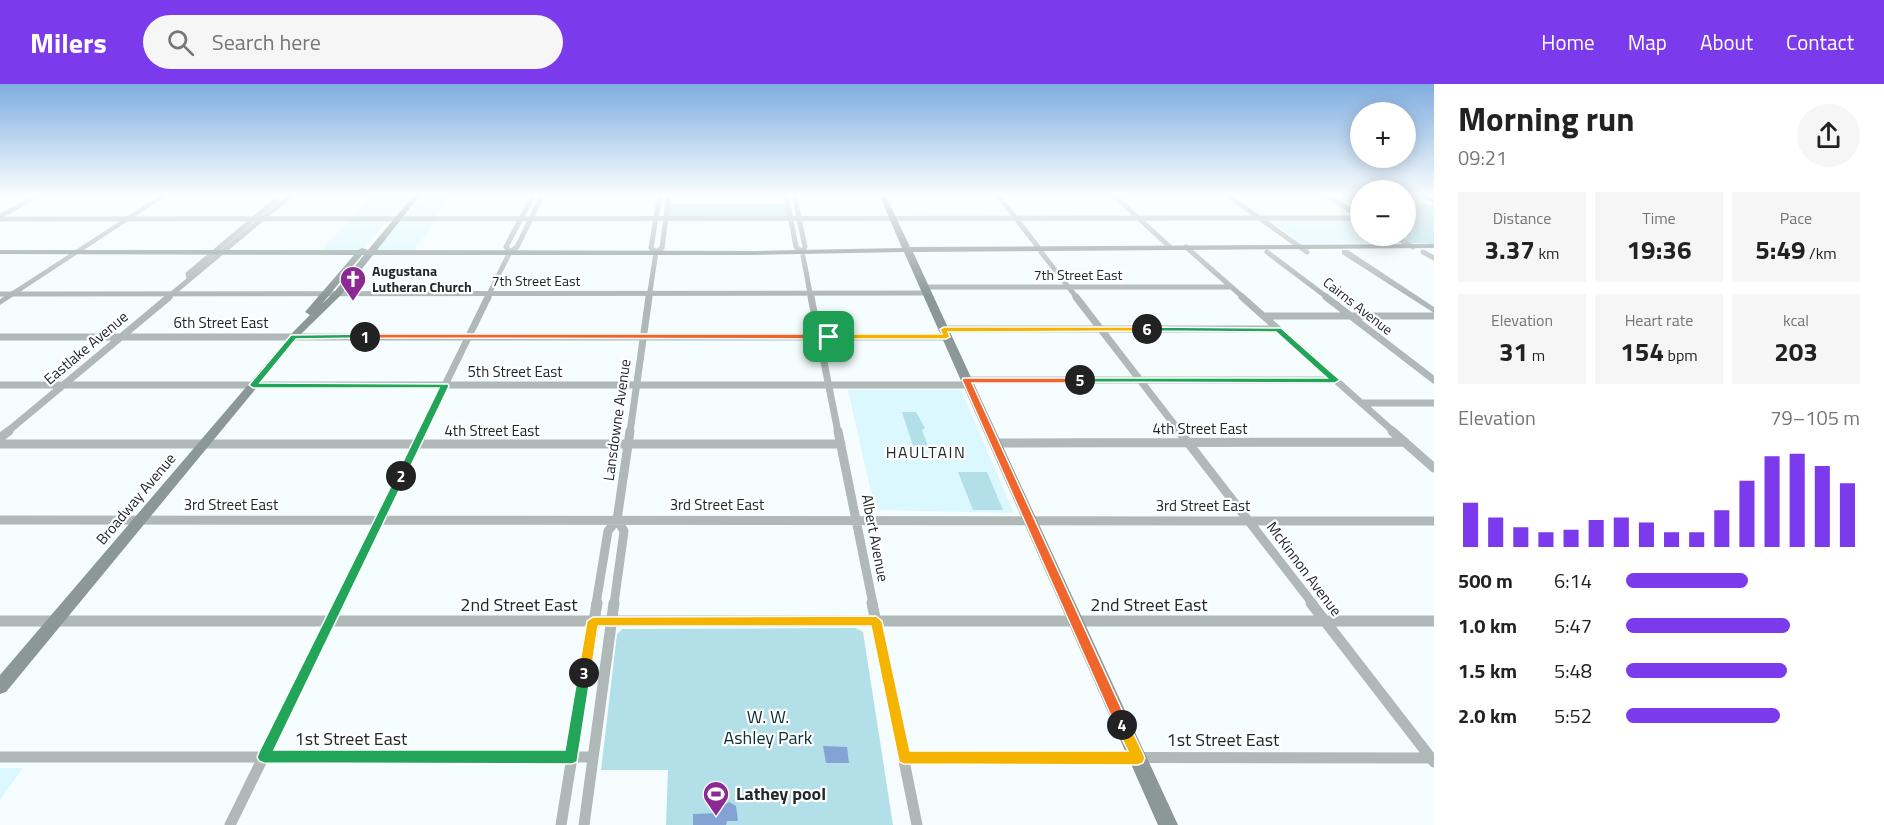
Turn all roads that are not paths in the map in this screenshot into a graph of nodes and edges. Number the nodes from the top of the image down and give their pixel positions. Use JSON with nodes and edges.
{"nodes":[{"id":1,"x":110,"y":229,"type":"edge"},
{"id":2,"x":243,"y":229,"type":"edge"},
{"id":3,"x":249,"y":229,"type":"edge"},
{"id":4,"x":381,"y":229,"type":"edge"},
{"id":5,"x":388,"y":229,"type":"edge"},
{"id":6,"x":516,"y":229,"type":"edge"},
{"id":7,"x":527,"y":229,"type":"edge"},
{"id":8,"x":654,"y":229,"type":"edge"},
{"id":9,"x":665,"y":229,"type":"edge"},
{"id":10,"x":792,"y":229,"type":"edge"},
{"id":11,"x":802,"y":229,"type":"edge"},
{"id":12,"x":898,"y":229,"type":"edge"},
{"id":13,"x":1023,"y":229,"type":"edge"},
{"id":14,"x":1150,"y":229,"type":"edge"},
{"id":15,"x":1275,"y":229,"type":"edge"},
{"id":16,"x":1434,"y":246,"type":"edge"},
{"id":17,"x":1170,"y":247,"type":"junction"},
{"id":18,"x":1413,"y":247,"type":"joint"},
{"id":19,"x":1189,"y":249,"type":"junction"},
{"id":20,"x":1040,"y":250,"type":"junction"},
{"id":21,"x":1304,"y":250,"type":"junction"},
{"id":22,"x":0,"y":252,"type":"edge"},
{"id":23,"x":909,"y":252,"type":"junction"},
{"id":24,"x":1267,"y":252,"type":"junction"},
{"id":25,"x":1345,"y":252,"type":"junction"},
{"id":26,"x":1423,"y":252,"type":"junction"},
{"id":27,"x":1434,"y":252,"type":"edge"},
{"id":28,"x":73,"y":253,"type":"junction"},
{"id":29,"x":216,"y":254,"type":"junction"},
{"id":30,"x":363,"y":254,"type":"junction"},
{"id":31,"x":509,"y":254,"type":"junction"},
{"id":32,"x":656,"y":254,"type":"junction"},
{"id":33,"x":802,"y":254,"type":"junction"},
{"id":34,"x":0,"y":257,"type":"edge"},
{"id":35,"x":61,"y":257,"type":"junction"},
{"id":36,"x":1434,"y":258,"type":"edge"},
{"id":37,"x":1069,"y":287,"type":"junction"},
{"id":38,"x":1231,"y":287,"type":"junction"},
{"id":39,"x":926,"y":291,"type":"junction"},
{"id":40,"x":338,"y":293,"type":"junction"},
{"id":41,"x":491,"y":293,"type":"junction"},
{"id":42,"x":650,"y":293,"type":"junction"},
{"id":43,"x":15,"y":294,"type":"junction"},
{"id":44,"x":171,"y":294,"type":"junction"},
{"id":45,"x":324,"y":294,"type":"junction"},
{"id":46,"x":811,"y":294,"type":"junction"},
{"id":47,"x":2,"y":295,"type":"edge"},
{"id":48,"x":0,"y":303,"type":"edge"},
{"id":49,"x":1434,"y":311,"type":"edge"},
{"id":50,"x":1264,"y":316,"type":"junction"},
{"id":51,"x":1351,"y":316,"type":"junction"},
{"id":52,"x":1434,"y":316,"type":"edge"},
{"id":53,"x":1102,"y":329,"type":"junction"},
{"id":54,"x":1278,"y":329,"type":"junction"},
{"id":55,"x":945,"y":333,"type":"junction"},
{"id":56,"x":296,"y":335,"type":"junction"},
{"id":57,"x":120,"y":336,"type":"junction"},
{"id":58,"x":0,"y":337,"type":"edge"},
{"id":59,"x":469,"y":337,"type":"junction"},
{"id":60,"x":644,"y":337,"type":"junction"},
{"id":61,"x":819,"y":337,"type":"junction"},
{"id":62,"x":1142,"y":380,"type":"junction"},
{"id":63,"x":1335,"y":380,"type":"junction"},
{"id":64,"x":1434,"y":380,"type":"edge"},
{"id":65,"x":968,"y":383,"type":"junction"},
{"id":66,"x":0,"y":385,"type":"edge"},
{"id":67,"x":63,"y":385,"type":"junction"},
{"id":68,"x":253,"y":385,"type":"junction"},
{"id":69,"x":445,"y":386,"type":"junction"},
{"id":70,"x":637,"y":386,"type":"junction"},
{"id":71,"x":829,"y":386,"type":"junction"},
{"id":72,"x":1434,"y":403,"type":"edge"},
{"id":73,"x":1362,"y":404,"type":"junction"},
{"id":74,"x":0,"y":438,"type":"edge"},
{"id":75,"x":1188,"y":442,"type":"junction"},
{"id":76,"x":1405,"y":442,"type":"junction"},
{"id":77,"x":995,"y":443,"type":"junction"},
{"id":78,"x":0,"y":444,"type":"edge"},
{"id":79,"x":204,"y":444,"type":"junction"},
{"id":80,"x":416,"y":444,"type":"junction"},
{"id":81,"x":841,"y":444,"type":"junction"},
{"id":82,"x":629,"y":445,"type":"junction"},
{"id":83,"x":1434,"y":468,"type":"edge"},
{"id":84,"x":0,"y":520,"type":"edge"},
{"id":85,"x":140,"y":520,"type":"junction"},
{"id":86,"x":379,"y":520,"type":"junction"},
{"id":87,"x":617,"y":520,"type":"junction"},
{"id":88,"x":856,"y":520,"type":"junction"},
{"id":89,"x":1030,"y":521,"type":"junction"},
{"id":90,"x":1434,"y":521,"type":"edge"},
{"id":91,"x":1249,"y":522,"type":"junction"},
{"id":92,"x":0,"y":621,"type":"edge"},
{"id":93,"x":55,"y":621,"type":"junction"},
{"id":94,"x":330,"y":621,"type":"junction"},
{"id":95,"x":593,"y":621,"type":"junction"},
{"id":96,"x":876,"y":621,"type":"junction"},
{"id":97,"x":1325,"y":621,"type":"junction"},
{"id":98,"x":1434,"y":621,"type":"edge"},
{"id":99,"x":611,"y":622,"type":"junction"},
{"id":100,"x":1075,"y":622,"type":"junction"},
{"id":101,"x":0,"y":687,"type":"edge"},
{"id":102,"x":0,"y":757,"type":"edge"},
{"id":103,"x":264,"y":757,"type":"junction"},
{"id":104,"x":572,"y":757,"type":"junction"},
{"id":105,"x":593,"y":757,"type":"junction"},
{"id":106,"x":904,"y":757,"type":"junction"},
{"id":107,"x":1138,"y":758,"type":"junction"},
{"id":108,"x":1433,"y":759,"type":"edge"},
{"id":109,"x":230,"y":825,"type":"edge"},
{"id":110,"x":561,"y":825,"type":"edge"},
{"id":111,"x":584,"y":825,"type":"edge"},
{"id":112,"x":917,"y":825,"type":"edge"},
{"id":113,"x":1168,"y":825,"type":"edge"}],
"edges":[{"from":1,"to":28,"type":"street"},
{"from":2,"to":29,"type":"street","name":"Eastlake Avenue"},
{"from":3,"to":29,"type":"street","name":"Eastlake Avenue"},
{"from":4,"to":30,"type":"main road","name":"Broadway Avenue"},
{"from":5,"to":30,"type":"main road","name":"Broadway Avenue"},
{"from":6,"to":31,"type":"street"},
{"from":7,"to":31,"type":"street"},
{"from":8,"to":32,"type":"street","name":"Lansdowne Avenue"},
{"from":9,"to":32,"type":"street","name":"Lansdowne Avenue"},
{"from":10,"to":33,"type":"street","name":"Albert Avenue"},
{"from":11,"to":33,"type":"street","name":"Albert Avenue"},
{"from":12,"to":23,"type":"main road"},
{"from":13,"to":20,"type":"street","name":"McKinnon Avenue"},
{"from":14,"to":17,"type":"street"},
{"from":15,"to":21,"type":"street"},
{"from":16,"to":18,"type":"main road"},
{"from":17,"to":19,"type":"main road"},
{"from":17,"to":20,"type":"main road"},
{"from":18,"to":21,"type":"main road"},
{"from":19,"to":20,"type":"main road"},
{"from":19,"to":21,"type":"main road"},
{"from":19,"to":24,"type":"main road"},
{"from":19,"to":38,"type":"street"},
{"from":20,"to":23,"type":"main road"},
{"from":20,"to":37,"type":"street","name":"McKinnon Avenue"},
{"from":21,"to":24,"type":"main road"},
{"from":21,"to":25,"type":"main road"},
{"from":22,"to":28,"type":"main road"},
{"from":23,"to":33,"type":"main road"},
{"from":23,"to":39,"type":"main road"},
{"from":24,"to":51,"type":"street","name":"Cairns Avenue"},
{"from":25,"to":26,"type":"main road"},
{"from":25,"to":49,"type":"street"},
{"from":26,"to":27,"type":"main road"},
{"from":26,"to":36,"type":"street"},
{"from":28,"to":29,"type":"main road"},
{"from":28,"to":35,"type":"main road"},
{"from":28,"to":43,"type":"street"},
{"from":29,"to":30,"type":"main road"},
{"from":29,"to":44,"type":"street","name":"Eastlake Avenue"},
{"from":30,"to":31,"type":"main road"},
{"from":30,"to":40,"type":"main road","name":"Broadway Avenue"},
{"from":30,"to":45,"type":"main road","name":"Broadway Avenue"},
{"from":31,"to":32,"type":"main road"},
{"from":31,"to":41,"type":"street"},
{"from":32,"to":33,"type":"main road"},
{"from":32,"to":42,"type":"street","name":"Lansdowne Avenue"},
{"from":33,"to":46,"type":"street","name":"Albert Avenue"},
{"from":34,"to":35,"type":"main road"},
{"from":35,"to":47,"type":"street"},
{"from":37,"to":38,"type":"street","name":"7th Street East"},
{"from":37,"to":39,"type":"street","name":"7th Street East"},
{"from":37,"to":53,"type":"street","name":"McKinnon Avenue"},
{"from":38,"to":50,"type":"street"},
{"from":39,"to":46,"type":"street","name":"7th Street East"},
{"from":39,"to":55,"type":"main road"},
{"from":40,"to":41,"type":"street","name":"7th Street East"},
{"from":40,"to":45,"type":"street","name":"7th Street East"},
{"from":40,"to":56,"type":"main road","name":"Broadway Avenue"},
{"from":41,"to":42,"type":"street","name":"7th Street East"},
{"from":41,"to":59,"type":"street"},
{"from":42,"to":46,"type":"street","name":"7th Street East"},
{"from":42,"to":60,"type":"street","name":"Lansdowne Avenue"},
{"from":43,"to":44,"type":"street","name":"7th Street East"},
{"from":43,"to":47,"type":"street","name":"7th Street East"},
{"from":43,"to":48,"type":"street"},
{"from":44,"to":45,"type":"street","name":"7th Street East"},
{"from":44,"to":57,"type":"street","name":"Eastlake Avenue"},
{"from":45,"to":56,"type":"main road","name":"Broadway Avenue"},
{"from":46,"to":61,"type":"street","name":"Albert Avenue"},
{"from":50,"to":51,"type":"street"},
{"from":50,"to":54,"type":"street"},
{"from":51,"to":52,"type":"street"},
{"from":51,"to":64,"type":"street","name":"Cairns Avenue"},
{"from":53,"to":54,"type":"street","name":"6th Street East"},
{"from":53,"to":55,"type":"street","name":"6th Street East"},
{"from":53,"to":62,"type":"street","name":"McKinnon Avenue"},
{"from":54,"to":63,"type":"street"},
{"from":55,"to":61,"type":"street","name":"6th Street East"},
{"from":55,"to":65,"type":"main road"},
{"from":56,"to":57,"type":"street","name":"6th Street East"},
{"from":56,"to":59,"type":"street","name":"6th Street East"},
{"from":56,"to":68,"type":"main road","name":"Broadway Avenue"},
{"from":57,"to":58,"type":"street","name":"6th Street East"},
{"from":57,"to":67,"type":"street","name":"Eastlake Avenue"},
{"from":59,"to":60,"type":"street","name":"6th Street East"},
{"from":59,"to":69,"type":"street"},
{"from":60,"to":61,"type":"street","name":"6th Street East"},
{"from":60,"to":70,"type":"street","name":"Lansdowne Avenue"},
{"from":61,"to":71,"type":"street","name":"Albert Avenue"},
{"from":62,"to":63,"type":"street","name":"5th Street East"},
{"from":62,"to":65,"type":"street","name":"5th Street East"},
{"from":62,"to":75,"type":"street","name":"McKinnon Avenue"},
{"from":63,"to":73,"type":"street"},
{"from":65,"to":71,"type":"street","name":"5th Street East"},
{"from":65,"to":77,"type":"main road"},
{"from":66,"to":67,"type":"street","name":"5th Street East"},
{"from":67,"to":68,"type":"street","name":"5th Street East"},
{"from":67,"to":74,"type":"street","name":"Eastlake Avenue"},
{"from":68,"to":69,"type":"street","name":"5th Street East"},
{"from":68,"to":79,"type":"main road","name":"Broadway Avenue"},
{"from":69,"to":70,"type":"street","name":"5th Street East"},
{"from":69,"to":80,"type":"street"},
{"from":70,"to":71,"type":"street","name":"5th Street East"},
{"from":70,"to":82,"type":"street","name":"Lansdowne Avenue"},
{"from":71,"to":81,"type":"street","name":"Albert Avenue"},
{"from":72,"to":73,"type":"street"},
{"from":73,"to":76,"type":"street"},
{"from":75,"to":76,"type":"street","name":"4th Street East"},
{"from":75,"to":77,"type":"street","name":"4th Street East"},
{"from":75,"to":91,"type":"street","name":"McKinnon Avenue"},
{"from":76,"to":83,"type":"street"},
{"from":77,"to":89,"type":"main road"},
{"from":78,"to":79,"type":"street","name":"4th Street East"},
{"from":79,"to":80,"type":"street","name":"4th Street East"},
{"from":79,"to":85,"type":"main road","name":"Broadway Avenue"},
{"from":80,"to":82,"type":"street","name":"4th Street East"},
{"from":80,"to":86,"type":"street"},
{"from":81,"to":82,"type":"street","name":"4th Street East"},
{"from":81,"to":88,"type":"street","name":"Albert Avenue"},
{"from":82,"to":87,"type":"street","name":"Lansdowne Avenue"},
{"from":84,"to":85,"type":"street","name":"3rd Street East"},
{"from":85,"to":86,"type":"street","name":"3rd Street East"},
{"from":85,"to":93,"type":"main road","name":"Broadway Avenue"},
{"from":86,"to":87,"type":"street","name":"3rd Street East"},
{"from":86,"to":94,"type":"street"},
{"from":87,"to":88,"type":"street","name":"3rd Street East"},
{"from":87,"to":95,"type":"street","name":"Lansdowne Avenue"},
{"from":87,"to":99,"type":"street","name":"Lansdowne Avenue"},
{"from":88,"to":89,"type":"street","name":"3rd Street East"},
{"from":88,"to":96,"type":"street","name":"Albert Avenue"},
{"from":89,"to":91,"type":"street","name":"3rd Street East"},
{"from":89,"to":100,"type":"main road"},
{"from":90,"to":91,"type":"street","name":"3rd Street East"},
{"from":91,"to":97,"type":"street","name":"McKinnon Avenue"},
{"from":92,"to":93,"type":"street","name":"2nd Street East"},
{"from":93,"to":94,"type":"street","name":"2nd Street East"},
{"from":93,"to":101,"type":"main road","name":"Broadway Avenue"},
{"from":94,"to":95,"type":"street","name":"2nd Street East"},
{"from":94,"to":103,"type":"street"},
{"from":95,"to":99,"type":"street","name":"2nd Street East"},
{"from":95,"to":104,"type":"street","name":"Lansdowne Avenue"},
{"from":96,"to":99,"type":"street","name":"2nd Street East"},
{"from":96,"to":100,"type":"street","name":"2nd Street East"},
{"from":96,"to":106,"type":"street","name":"Albert Avenue"},
{"from":97,"to":98,"type":"street","name":"2nd Street East"},
{"from":97,"to":100,"type":"street","name":"2nd Street East"},
{"from":97,"to":108,"type":"street","name":"McKinnon Avenue"},
{"from":99,"to":105,"type":"street","name":"Lansdowne Avenue"},
{"from":100,"to":107,"type":"main road"},
{"from":102,"to":103,"type":"street","name":"1st Street East"},
{"from":103,"to":104,"type":"street","name":"1st Street East"},
{"from":103,"to":109,"type":"street"},
{"from":104,"to":105,"type":"street","name":"1st Street East"},
{"from":104,"to":110,"type":"street","name":"Lansdowne Avenue"},
{"from":105,"to":111,"type":"street","name":"Lansdowne Avenue"},
{"from":106,"to":107,"type":"street","name":"1st Street East"},
{"from":106,"to":112,"type":"street","name":"Albert Avenue"},
{"from":107,"to":108,"type":"street","name":"1st Street East"},
{"from":107,"to":113,"type":"main road"}]}
